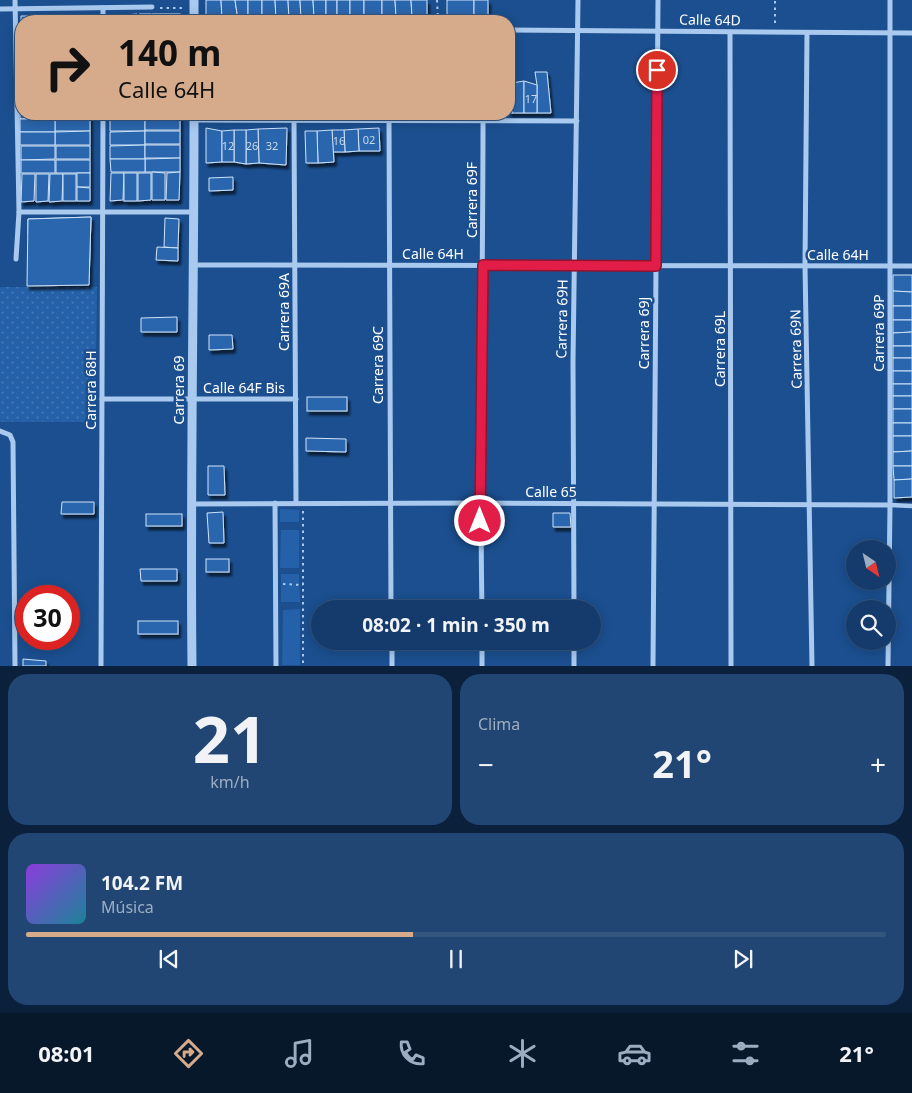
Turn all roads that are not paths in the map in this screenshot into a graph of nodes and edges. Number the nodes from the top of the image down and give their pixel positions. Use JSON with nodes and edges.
{"nodes":[{"id":1,"x":15,"y":0,"type":"edge"},
{"id":2,"x":194,"y":0,"type":"edge"},
{"id":3,"x":578,"y":0,"type":"edge"},
{"id":4,"x":658,"y":0,"type":"edge"},
{"id":5,"x":890,"y":0,"type":"edge"},
{"id":6,"x":152,"y":7,"type":"road end"},
{"id":7,"x":0,"y":8,"type":"edge"},
{"id":8,"x":15,"y":8,"type":"junction"},
{"id":9,"x":103,"y":8,"type":"junction"},
{"id":10,"x":15,"y":15,"type":"edge"},
{"id":11,"x":103,"y":15,"type":"edge"},
{"id":12,"x":194,"y":15,"type":"edge"},
{"id":13,"x":515,"y":30,"type":"edge"},
{"id":14,"x":578,"y":30,"type":"junction"},
{"id":15,"x":658,"y":31,"type":"junction"},
{"id":16,"x":730,"y":32,"type":"junction"},
{"id":17,"x":807,"y":33,"type":"junction"},
{"id":18,"x":889,"y":33,"type":"junction"},
{"id":19,"x":912,"y":34,"type":"edge"},
{"id":20,"x":17,"y":120,"type":"edge"},
{"id":21,"x":103,"y":120,"type":"edge"},
{"id":22,"x":194,"y":120,"type":"edge"},
{"id":23,"x":294,"y":120,"type":"joint"},
{"id":24,"x":389,"y":120,"type":"junction"},
{"id":25,"x":483,"y":121,"type":"junction"},
{"id":26,"x":577,"y":121,"type":"junction"},
{"id":27,"x":19,"y":212,"type":"junction"},
{"id":28,"x":104,"y":212,"type":"junction"},
{"id":29,"x":193,"y":212,"type":"junction"},
{"id":30,"x":16,"y":259,"type":"dead end"},
{"id":31,"x":193,"y":265,"type":"junction"},
{"id":32,"x":296,"y":265,"type":"junction"},
{"id":33,"x":390,"y":265,"type":"junction"},
{"id":34,"x":483,"y":265,"type":"junction"},
{"id":35,"x":574,"y":266,"type":"junction"},
{"id":36,"x":656,"y":266,"type":"junction"},
{"id":37,"x":731,"y":266,"type":"junction"},
{"id":38,"x":806,"y":266,"type":"junction"},
{"id":39,"x":890,"y":266,"type":"junction"},
{"id":40,"x":912,"y":266,"type":"edge"},
{"id":41,"x":102,"y":399,"type":"junction"},
{"id":42,"x":193,"y":399,"type":"junction"},
{"id":43,"x":296,"y":399,"type":"junction"},
{"id":44,"x":0,"y":431,"type":"edge"},
{"id":45,"x":296,"y":503,"type":"junction"},
{"id":46,"x":389,"y":503,"type":"junction"},
{"id":47,"x":480,"y":503,"type":"junction"},
{"id":48,"x":191,"y":504,"type":"junction"},
{"id":49,"x":275,"y":504,"type":"junction"},
{"id":50,"x":574,"y":504,"type":"junction"},
{"id":51,"x":654,"y":504,"type":"junction"},
{"id":52,"x":731,"y":504,"type":"junction"},
{"id":53,"x":810,"y":505,"type":"junction"},
{"id":54,"x":890,"y":506,"type":"junction"},
{"id":55,"x":912,"y":506,"type":"edge"},
{"id":56,"x":391,"y":600,"type":"edge"},
{"id":57,"x":482,"y":600,"type":"edge"},
{"id":58,"x":574,"y":600,"type":"edge"},
{"id":59,"x":392,"y":650,"type":"edge"},
{"id":60,"x":482,"y":650,"type":"edge"},
{"id":61,"x":574,"y":650,"type":"edge"},
{"id":62,"x":15,"y":666,"type":"edge"},
{"id":63,"x":101,"y":666,"type":"edge"},
{"id":64,"x":192,"y":666,"type":"edge"},
{"id":65,"x":276,"y":666,"type":"edge"},
{"id":66,"x":392,"y":666,"type":"edge"},
{"id":67,"x":482,"y":666,"type":"edge"},
{"id":68,"x":574,"y":666,"type":"edge"},
{"id":69,"x":653,"y":666,"type":"edge"},
{"id":70,"x":732,"y":666,"type":"edge"},
{"id":71,"x":812,"y":666,"type":"edge"},
{"id":72,"x":888,"y":666,"type":"edge"}],
"edges":[{"from":1,"to":8,"type":"street"},
{"from":2,"to":12,"type":"street"},
{"from":3,"to":14,"type":"street","name":"Carrera 69H"},
{"from":4,"to":15,"type":"street","name":"Carrera 69J"},
{"from":5,"to":18,"type":"street","name":"Carrera 69P"},
{"from":6,"to":9,"type":"street"},
{"from":7,"to":8,"type":"street"},
{"from":8,"to":9,"type":"street"},
{"from":8,"to":10,"type":"street"},
{"from":9,"to":11,"type":"street"},
{"from":13,"to":14,"type":"street","name":"Calle 64D"},
{"from":14,"to":15,"type":"street","name":"Calle 64D"},
{"from":14,"to":26,"type":"street","name":"Carrera 69H"},
{"from":15,"to":16,"type":"street","name":"Calle 64D"},
{"from":15,"to":36,"type":"street","name":"Carrera 69J"},
{"from":16,"to":17,"type":"street","name":"Calle 64D"},
{"from":16,"to":37,"type":"street","name":"Carrera 69L"},
{"from":17,"to":18,"type":"street","name":"Calle 64D"},
{"from":17,"to":38,"type":"street","name":"Carrera 69N"},
{"from":18,"to":19,"type":"street","name":"Calle 64D"},
{"from":18,"to":39,"type":"street","name":"Carrera 69P"},
{"from":20,"to":27,"type":"street"},
{"from":21,"to":28,"type":"street","name":"Carrera 68H"},
{"from":22,"to":29,"type":"street","name":"Carrera 69"},
{"from":23,"to":24,"type":"street"},
{"from":23,"to":32,"type":"street","name":"Carrera 69A"},
{"from":24,"to":25,"type":"street"},
{"from":24,"to":33,"type":"street","name":"Carrera 69C"},
{"from":25,"to":26,"type":"street"},
{"from":25,"to":34,"type":"street","name":"Carrera 69F"},
{"from":26,"to":35,"type":"street","name":"Carrera 69H"},
{"from":27,"to":28,"type":"street"},
{"from":27,"to":30,"type":"street"},
{"from":28,"to":29,"type":"street"},
{"from":28,"to":41,"type":"street","name":"Carrera 68H"},
{"from":29,"to":31,"type":"street","name":"Carrera 69"},
{"from":31,"to":32,"type":"street","name":"Calle 64H"},
{"from":31,"to":42,"type":"street","name":"Carrera 69"},
{"from":32,"to":33,"type":"street","name":"Calle 64H"},
{"from":32,"to":43,"type":"street","name":"Carrera 69A"},
{"from":33,"to":34,"type":"street","name":"Calle 64H"},
{"from":33,"to":46,"type":"street","name":"Carrera 69C"},
{"from":34,"to":35,"type":"street","name":"Calle 64H"},
{"from":34,"to":47,"type":"street","name":"Carrera 69F"},
{"from":35,"to":36,"type":"street","name":"Calle 64H"},
{"from":35,"to":50,"type":"street","name":"Carrera 69H"},
{"from":36,"to":37,"type":"street","name":"Calle 64H"},
{"from":36,"to":51,"type":"street","name":"Carrera 69J"},
{"from":37,"to":38,"type":"street","name":"Calle 64H"},
{"from":37,"to":52,"type":"street","name":"Carrera 69L"},
{"from":38,"to":39,"type":"street","name":"Calle 64H"},
{"from":38,"to":53,"type":"street","name":"Carrera 69N"},
{"from":39,"to":40,"type":"street","name":"Calle 64H"},
{"from":39,"to":54,"type":"street","name":"Carrera 69P"},
{"from":41,"to":42,"type":"street","name":"Calle 64F Bis"},
{"from":41,"to":63,"type":"street","name":"Carrera 68H"},
{"from":42,"to":43,"type":"street","name":"Calle 64F Bis"},
{"from":42,"to":48,"type":"street","name":"Carrera 69"},
{"from":43,"to":45,"type":"street","name":"Carrera 69A"},
{"from":44,"to":62,"type":"street"},
{"from":45,"to":46,"type":"street","name":"Calle 65"},
{"from":45,"to":49,"type":"street","name":"Calle 65"},
{"from":46,"to":47,"type":"street","name":"Calle 65"},
{"from":46,"to":56,"type":"street","name":"Carrera 69C"},
{"from":47,"to":50,"type":"street","name":"Calle 65"},
{"from":47,"to":57,"type":"street","name":"Carrera 69F"},
{"from":48,"to":49,"type":"street","name":"Calle 65"},
{"from":48,"to":64,"type":"street","name":"Carrera 69"},
{"from":49,"to":65,"type":"street"},
{"from":50,"to":51,"type":"street","name":"Calle 65"},
{"from":50,"to":58,"type":"street","name":"Carrera 69H"},
{"from":51,"to":52,"type":"street","name":"Calle 65"},
{"from":51,"to":69,"type":"street","name":"Carrera 69J"},
{"from":52,"to":53,"type":"street","name":"Calle 65"},
{"from":52,"to":70,"type":"street","name":"Carrera 69L"},
{"from":53,"to":54,"type":"street","name":"Calle 65"},
{"from":53,"to":71,"type":"street","name":"Carrera 69N"},
{"from":54,"to":55,"type":"street","name":"Calle 65"},
{"from":54,"to":72,"type":"street","name":"Carrera 69P"},
{"from":59,"to":66,"type":"street"},
{"from":60,"to":67,"type":"street"},
{"from":61,"to":68,"type":"street"}]}
